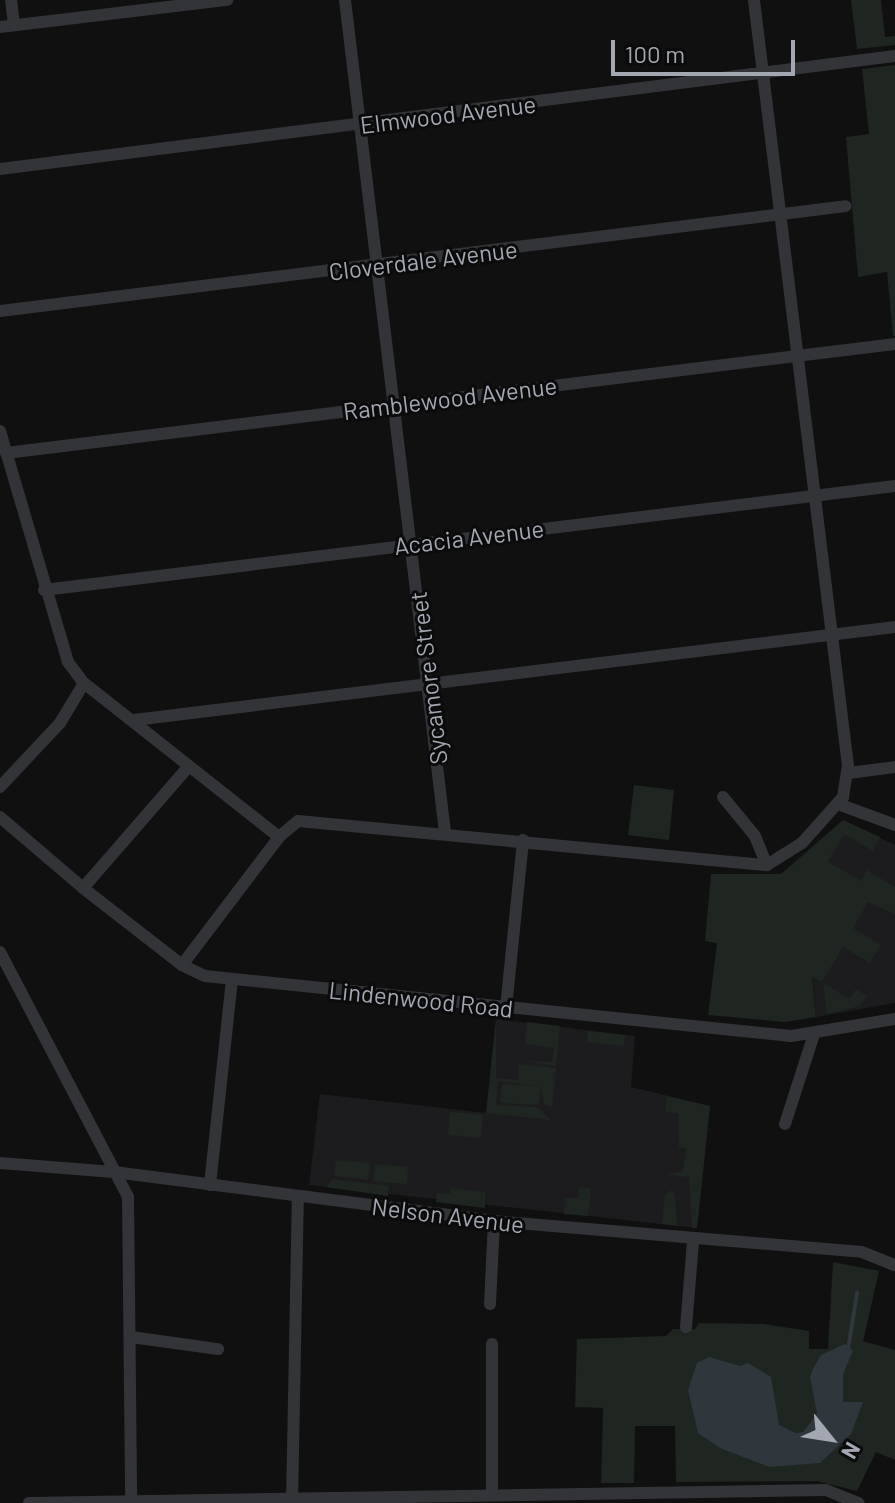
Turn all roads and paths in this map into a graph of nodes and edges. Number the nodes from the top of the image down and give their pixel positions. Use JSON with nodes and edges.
{"nodes":[{"id":1,"x":11,"y":0,"type":"edge"},
{"id":2,"x":227,"y":0,"type":"edge"},
{"id":3,"x":345,"y":0,"type":"edge"},
{"id":4,"x":754,"y":0,"type":"edge"},
{"id":5,"x":14,"y":25,"type":"junction"},
{"id":6,"x":0,"y":27,"type":"edge"},
{"id":7,"x":895,"y":56,"type":"edge"},
{"id":8,"x":762,"y":74,"type":"junction"},
{"id":9,"x":360,"y":125,"type":"junction"},
{"id":10,"x":0,"y":169,"type":"edge"},
{"id":11,"x":846,"y":206,"type":"dead end"},
{"id":12,"x":780,"y":216,"type":"junction"},
{"id":13,"x":377,"y":265,"type":"junction"},
{"id":14,"x":0,"y":311,"type":"edge"},
{"id":15,"x":895,"y":344,"type":"edge"},
{"id":16,"x":798,"y":355,"type":"junction"},
{"id":17,"x":394,"y":405,"type":"junction"},
{"id":18,"x":0,"y":431,"type":"edge"},
{"id":19,"x":6,"y":453,"type":"junction"},
{"id":20,"x":895,"y":486,"type":"edge"},
{"id":21,"x":816,"y":495,"type":"junction"},
{"id":22,"x":412,"y":544,"type":"junction"},
{"id":23,"x":44,"y":590,"type":"junction"},
{"id":24,"x":895,"y":627,"type":"edge"},
{"id":25,"x":832,"y":635,"type":"junction"},
{"id":26,"x":84,"y":683,"type":"junction"},
{"id":27,"x":429,"y":684,"type":"junction"},
{"id":28,"x":134,"y":720,"type":"junction"},
{"id":29,"x":188,"y":767,"type":"junction"},
{"id":30,"x":895,"y":767,"type":"edge"},
{"id":31,"x":849,"y":773,"type":"junction"},
{"id":32,"x":0,"y":787,"type":"edge"},
{"id":33,"x":723,"y":797,"type":"dead end"},
{"id":34,"x":838,"y":804,"type":"junction"},
{"id":35,"x":0,"y":817,"type":"edge"},
{"id":36,"x":895,"y":825,"type":"edge"},
{"id":37,"x":445,"y":832,"type":"junction"},
{"id":38,"x":279,"y":837,"type":"junction"},
{"id":39,"x":523,"y":840,"type":"junction"},
{"id":40,"x":767,"y":865,"type":"junction"},
{"id":41,"x":83,"y":888,"type":"junction"},
{"id":42,"x":0,"y":952,"type":"edge"},
{"id":43,"x":182,"y":965,"type":"junction"},
{"id":44,"x":232,"y":980,"type":"junction"},
{"id":45,"x":506,"y":1008,"type":"junction"},
{"id":46,"x":895,"y":1019,"type":"edge"},
{"id":47,"x":814,"y":1034,"type":"junction"},
{"id":48,"x":785,"y":1124,"type":"dead end"},
{"id":49,"x":0,"y":1163,"type":"edge"},
{"id":50,"x":114,"y":1172,"type":"junction"},
{"id":51,"x":210,"y":1185,"type":"junction"},
{"id":52,"x":298,"y":1196,"type":"junction"},
{"id":53,"x":494,"y":1221,"type":"junction"},
{"id":54,"x":693,"y":1241,"type":"junction"},
{"id":55,"x":895,"y":1265,"type":"edge"},
{"id":56,"x":490,"y":1304,"type":"dead end"},
{"id":57,"x":686,"y":1327,"type":"dead end"},
{"id":58,"x":131,"y":1337,"type":"junction"},
{"id":59,"x":492,"y":1344,"type":"dead end"},
{"id":60,"x":218,"y":1349,"type":"dead end"},
{"id":61,"x":492,"y":1493,"type":"junction"},
{"id":62,"x":470,"y":1498,"type":"edge"},
{"id":63,"x":292,"y":1499,"type":"edge"},
{"id":64,"x":131,"y":1500,"type":"edge"},
{"id":65,"x":29,"y":1503,"type":"edge"},
{"id":66,"x":858,"y":1503,"type":"edge"}],
"edges":[{"from":1,"to":5,"type":"street"},
{"from":2,"to":5,"type":"street"},
{"from":3,"to":9,"type":"street","name":"Sycamore Street"},
{"from":4,"to":8,"type":"street"},
{"from":5,"to":6,"type":"street"},
{"from":7,"to":8,"type":"street","name":"Elmwood Avenue"},
{"from":8,"to":9,"type":"street","name":"Elmwood Avenue"},
{"from":8,"to":12,"type":"street"},
{"from":9,"to":10,"type":"street","name":"Elmwood Avenue"},
{"from":9,"to":13,"type":"street","name":"Sycamore Street"},
{"from":11,"to":12,"type":"street","name":"Cloverdale Avenue"},
{"from":12,"to":13,"type":"street","name":"Cloverdale Avenue"},
{"from":12,"to":16,"type":"street"},
{"from":13,"to":14,"type":"street","name":"Cloverdale Avenue"},
{"from":13,"to":17,"type":"street","name":"Sycamore Street"},
{"from":15,"to":16,"type":"street","name":"Ramblewood Avenue"},
{"from":16,"to":17,"type":"street","name":"Ramblewood Avenue"},
{"from":16,"to":21,"type":"street"},
{"from":17,"to":19,"type":"street","name":"Ramblewood Avenue"},
{"from":17,"to":22,"type":"street","name":"Sycamore Street"},
{"from":18,"to":19,"type":"street"},
{"from":19,"to":23,"type":"street"},
{"from":20,"to":21,"type":"street","name":"Acacia Avenue"},
{"from":21,"to":22,"type":"street","name":"Acacia Avenue"},
{"from":21,"to":25,"type":"street"},
{"from":22,"to":23,"type":"street","name":"Acacia Avenue"},
{"from":22,"to":27,"type":"street","name":"Sycamore Street"},
{"from":23,"to":26,"type":"street"},
{"from":24,"to":25,"type":"street"},
{"from":25,"to":27,"type":"street"},
{"from":25,"to":31,"type":"street"},
{"from":26,"to":28,"type":"street"},
{"from":26,"to":32,"type":"street"},
{"from":27,"to":28,"type":"street"},
{"from":27,"to":37,"type":"street","name":"Sycamore Street"},
{"from":28,"to":29,"type":"street"},
{"from":29,"to":38,"type":"street"},
{"from":29,"to":41,"type":"street"},
{"from":30,"to":31,"type":"street"},
{"from":31,"to":34,"type":"street"},
{"from":33,"to":40,"type":"street"},
{"from":34,"to":36,"type":"street"},
{"from":34,"to":40,"type":"street"},
{"from":35,"to":41,"type":"street","name":"Lindenwood Road"},
{"from":37,"to":38,"type":"street"},
{"from":37,"to":39,"type":"street"},
{"from":38,"to":43,"type":"street"},
{"from":39,"to":40,"type":"street"},
{"from":39,"to":45,"type":"street"},
{"from":41,"to":43,"type":"street","name":"Lindenwood Road"},
{"from":42,"to":50,"type":"street"},
{"from":43,"to":44,"type":"street","name":"Lindenwood Road"},
{"from":44,"to":45,"type":"street","name":"Lindenwood Road"},
{"from":44,"to":51,"type":"street"},
{"from":45,"to":47,"type":"street","name":"Lindenwood Road"},
{"from":46,"to":47,"type":"street","name":"Lindenwood Road"},
{"from":47,"to":48,"type":"street"},
{"from":49,"to":50,"type":"street","name":"Nelson Avenue"},
{"from":50,"to":51,"type":"street","name":"Nelson Avenue"},
{"from":50,"to":58,"type":"street"},
{"from":51,"to":52,"type":"street","name":"Nelson Avenue"},
{"from":52,"to":53,"type":"street","name":"Nelson Avenue"},
{"from":52,"to":63,"type":"street"},
{"from":53,"to":54,"type":"street","name":"Nelson Avenue"},
{"from":53,"to":56,"type":"street"},
{"from":54,"to":55,"type":"street","name":"Nelson Avenue"},
{"from":54,"to":57,"type":"street"},
{"from":58,"to":60,"type":"street"},
{"from":58,"to":64,"type":"street"},
{"from":59,"to":61,"type":"street"},
{"from":61,"to":62,"type":"street"},
{"from":61,"to":66,"type":"street"},
{"from":62,"to":63,"type":"street"},
{"from":63,"to":64,"type":"street"},
{"from":64,"to":65,"type":"street"}]}
